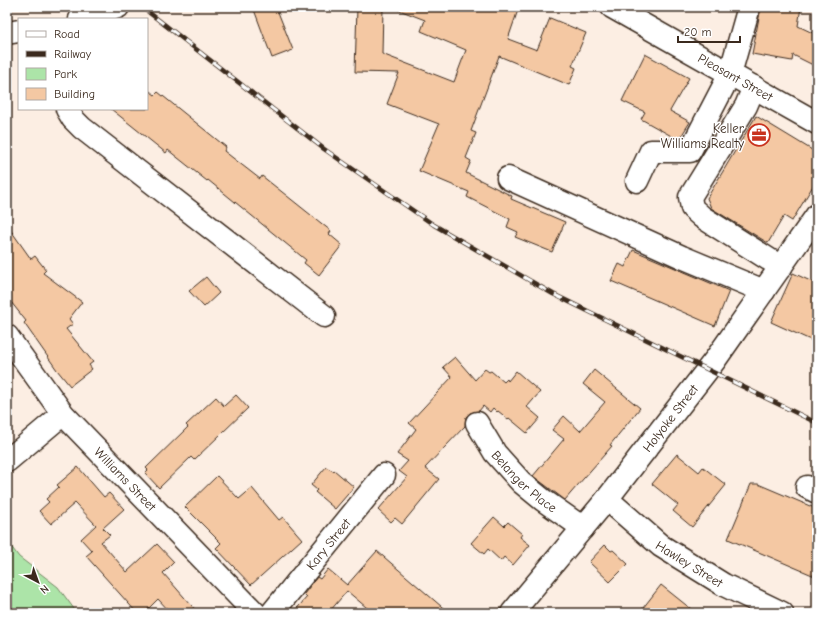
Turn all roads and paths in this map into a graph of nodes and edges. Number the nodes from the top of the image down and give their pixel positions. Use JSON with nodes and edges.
{"nodes":[{"id":1,"x":118,"y":7,"type":"edge"},
{"id":2,"x":612,"y":7,"type":"edge"},
{"id":3,"x":748,"y":11,"type":"edge"},
{"id":4,"x":85,"y":18,"type":"edge"},
{"id":5,"x":18,"y":31,"type":"edge"},
{"id":6,"x":7,"y":33,"type":"edge"},
{"id":7,"x":730,"y":74,"type":"junction"},
{"id":8,"x":754,"y":87,"type":"junction"},
{"id":9,"x":68,"y":110,"type":"edge"},
{"id":10,"x":817,"y":123,"type":"edge"},
{"id":11,"x":508,"y":178,"type":"dead end"},
{"id":12,"x":637,"y":181,"type":"dead end"},
{"id":13,"x":817,"y":215,"type":"edge"},
{"id":14,"x":809,"y":241,"type":"edge"},
{"id":15,"x":781,"y":267,"type":"junction"},
{"id":16,"x":764,"y":291,"type":"junction"},
{"id":17,"x":324,"y":316,"type":"dead end"},
{"id":18,"x":7,"y":336,"type":"edge"},
{"id":19,"x":63,"y":414,"type":"junction"},
{"id":20,"x":477,"y":422,"type":"dead end"},
{"id":21,"x":7,"y":461,"type":"edge"},
{"id":22,"x":384,"y":475,"type":"dead end"},
{"id":23,"x":607,"y":499,"type":"junction"},
{"id":24,"x":583,"y":528,"type":"junction"},
{"id":25,"x":255,"y":613,"type":"edge"},
{"id":26,"x":272,"y":613,"type":"edge"},
{"id":27,"x":512,"y":613,"type":"edge"},
{"id":28,"x":782,"y":613,"type":"edge"}],
"edges":[{"from":1,"to":4,"type":"street"},
{"from":2,"to":7,"type":"street","name":"Pleasant Street"},
{"from":3,"to":7,"type":"street"},
{"from":5,"to":6,"type":"street"},
{"from":7,"to":8,"type":"street","name":"Pleasant Street"},
{"from":7,"to":12,"type":"street"},
{"from":8,"to":10,"type":"street","name":"Pleasant Street"},
{"from":8,"to":15,"type":"street"},
{"from":9,"to":17,"type":"street"},
{"from":11,"to":16,"type":"street"},
{"from":13,"to":14,"type":"street","name":"Holyoke Street"},
{"from":14,"to":15,"type":"street","name":"Holyoke Street"},
{"from":15,"to":16,"type":"street","name":"Holyoke Street"},
{"from":16,"to":23,"type":"street","name":"Holyoke Street"},
{"from":18,"to":19,"type":"street","name":"Williams Street"},
{"from":19,"to":21,"type":"street"},
{"from":19,"to":25,"type":"street","name":"Williams Street"},
{"from":20,"to":24,"type":"street","name":"Belanger Place"},
{"from":22,"to":26,"type":"street","name":"Kary Street"},
{"from":23,"to":24,"type":"street","name":"Holyoke Street"},
{"from":23,"to":28,"type":"street","name":"Hawley Street"},
{"from":24,"to":27,"type":"street","name":"Holyoke Street"}]}
